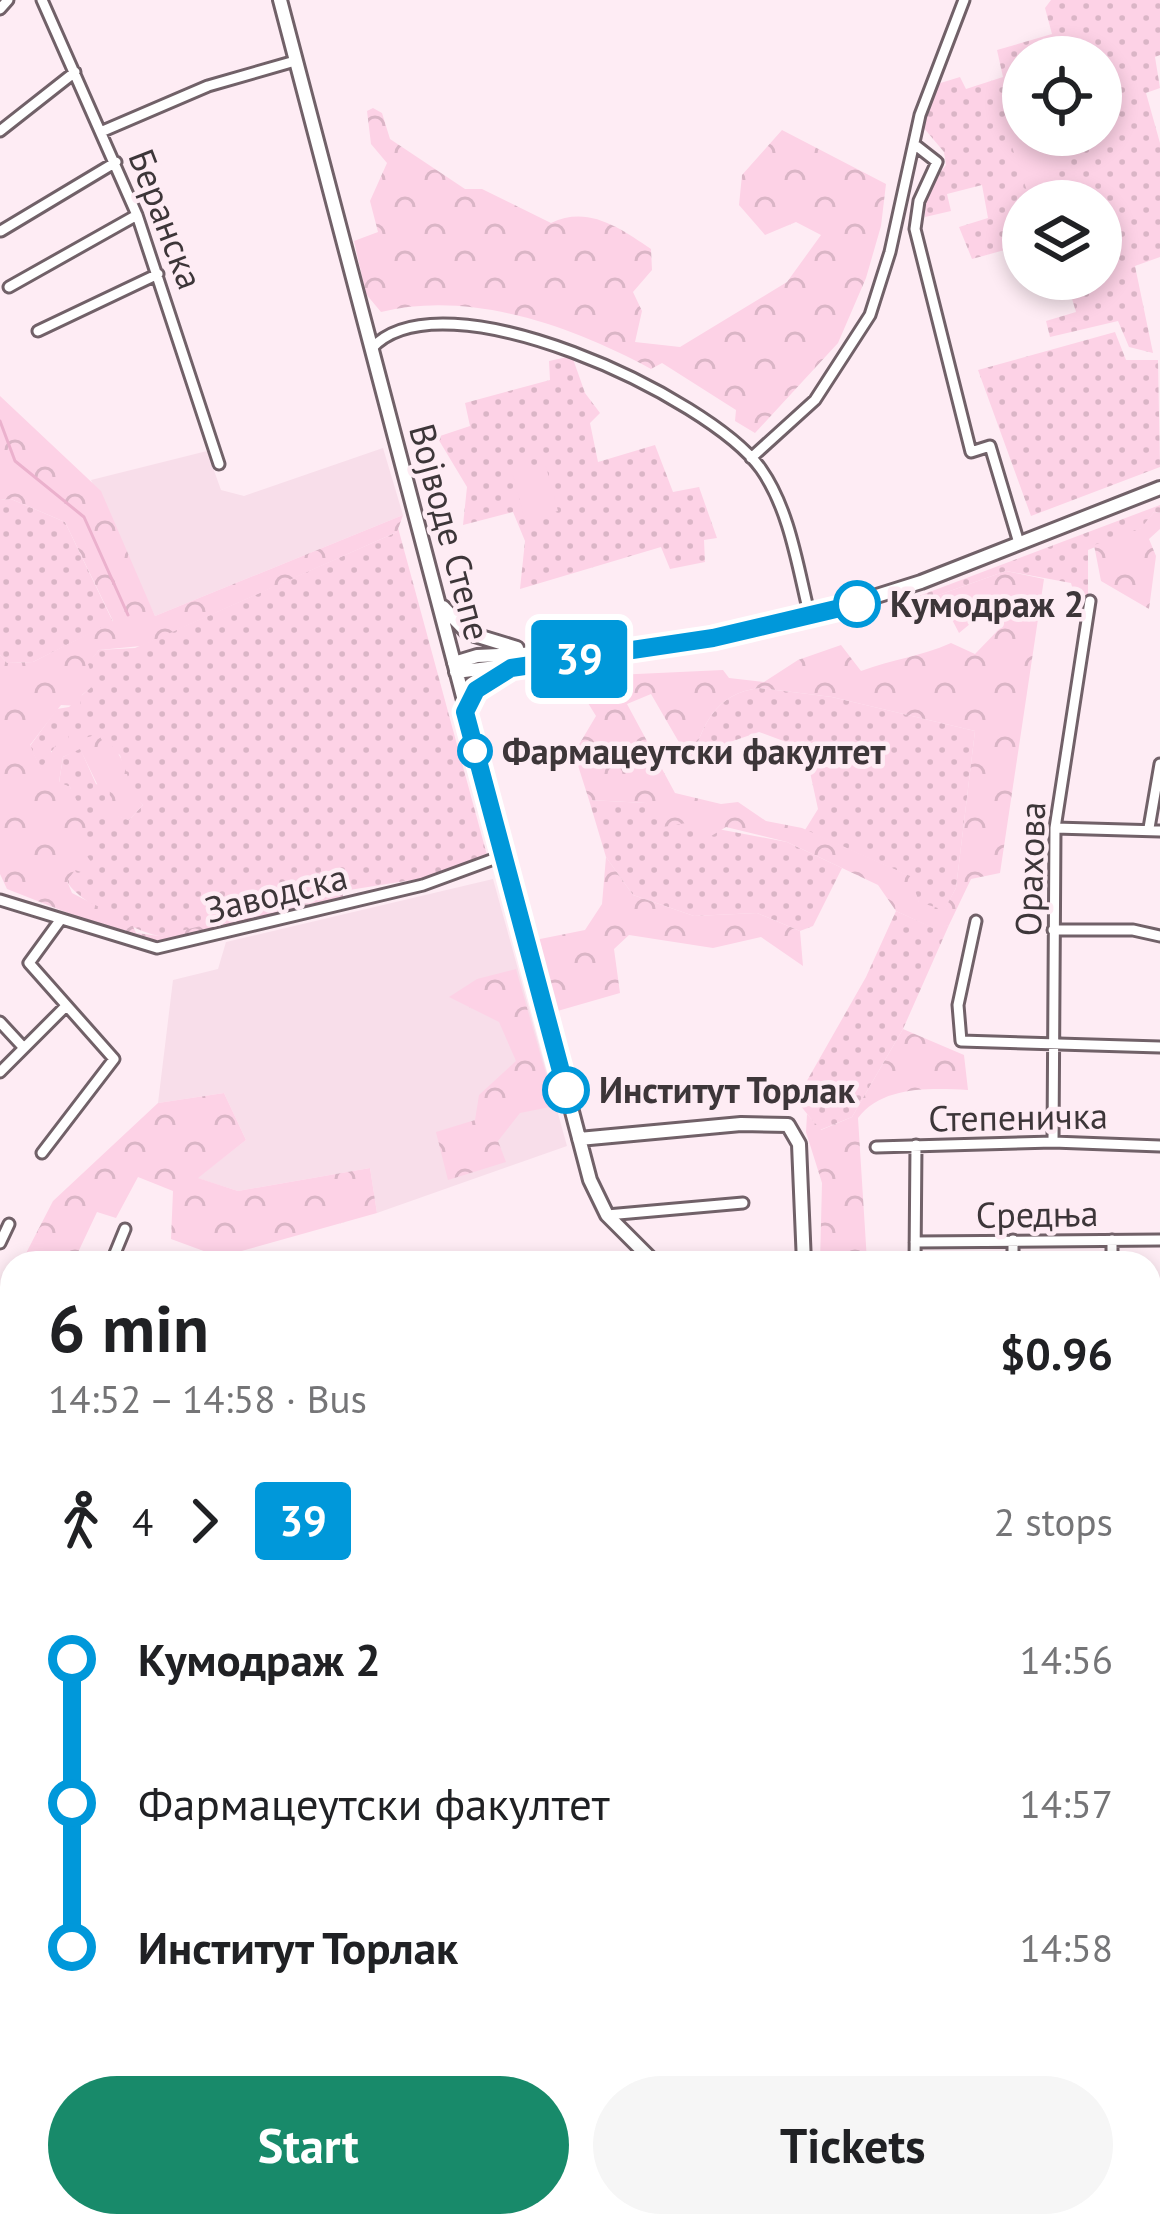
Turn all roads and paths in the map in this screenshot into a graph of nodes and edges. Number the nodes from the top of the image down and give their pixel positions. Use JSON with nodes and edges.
{"nodes":[{"id":1,"x":8,"y":0,"type":"edge"},
{"id":2,"x":42,"y":0,"type":"edge"},
{"id":3,"x":280,"y":0,"type":"edge"},
{"id":4,"x":964,"y":0,"type":"edge"},
{"id":5,"x":0,"y":9,"type":"edge"},
{"id":6,"x":295,"y":61,"type":"junction"},
{"id":7,"x":75,"y":72,"type":"junction"},
{"id":8,"x":0,"y":131,"type":"edge"},
{"id":9,"x":103,"y":131,"type":"junction"},
{"id":10,"x":914,"y":144,"type":"junction"},
{"id":11,"x":116,"y":161,"type":"junction"},
{"id":12,"x":136,"y":215,"type":"junction"},
{"id":13,"x":1,"y":231,"type":"edge"},
{"id":14,"x":158,"y":274,"type":"junction"},
{"id":15,"x":9,"y":286,"type":"dead end"},
{"id":16,"x":364,"y":322,"type":"junction"},
{"id":17,"x":392,"y":330,"type":"junction"},
{"id":18,"x":38,"y":331,"type":"dead end"},
{"id":19,"x":371,"y":349,"type":"junction"},
{"id":20,"x":752,"y":458,"type":"junction"},
{"id":21,"x":219,"y":464,"type":"dead end"},
{"id":22,"x":1160,"y":488,"type":"edge"},
{"id":23,"x":1019,"y":543,"type":"junction"},
{"id":24,"x":1090,"y":601,"type":"dead end"},
{"id":25,"x":439,"y":602,"type":"junction"},
{"id":26,"x":810,"y":617,"type":"junction"},
{"id":27,"x":646,"y":649,"type":"junction"},
{"id":28,"x":542,"y":652,"type":"junction"},
{"id":29,"x":455,"y":667,"type":"junction"},
{"id":30,"x":511,"y":668,"type":"junction"},
{"id":31,"x":465,"y":712,"type":"junction"},
{"id":32,"x":1160,"y":764,"type":"edge"},
{"id":33,"x":1055,"y":828,"type":"junction"},
{"id":34,"x":1155,"y":830,"type":"edge"},
{"id":35,"x":502,"y":856,"type":"junction"},
{"id":36,"x":0,"y":900,"type":"edge"},
{"id":37,"x":61,"y":919,"type":"junction"},
{"id":38,"x":976,"y":921,"type":"dead end"},
{"id":39,"x":1053,"y":930,"type":"junction"},
{"id":40,"x":1160,"y":936,"type":"edge"},
{"id":41,"x":65,"y":1007,"type":"junction"},
{"id":42,"x":0,"y":1022,"type":"edge"},
{"id":43,"x":1160,"y":1031,"type":"edge"},
{"id":44,"x":1053,"y":1045,"type":"junction"},
{"id":45,"x":1160,"y":1047,"type":"edge"},
{"id":46,"x":24,"y":1048,"type":"junction"},
{"id":47,"x":0,"y":1072,"type":"edge"},
{"id":48,"x":579,"y":1139,"type":"junction"},
{"id":49,"x":1054,"y":1142,"type":"junction"},
{"id":50,"x":916,"y":1145,"type":"junction"},
{"id":51,"x":1160,"y":1146,"type":"edge"},
{"id":52,"x":876,"y":1147,"type":"dead end"},
{"id":53,"x":42,"y":1153,"type":"dead end"},
{"id":54,"x":743,"y":1203,"type":"dead end"},
{"id":55,"x":607,"y":1215,"type":"junction"},
{"id":56,"x":9,"y":1224,"type":"dead end"},
{"id":57,"x":125,"y":1229,"type":"dead end"},
{"id":58,"x":1013,"y":1240,"type":"junction"},
{"id":59,"x":1112,"y":1240,"type":"junction"},
{"id":60,"x":1160,"y":1240,"type":"edge"},
{"id":61,"x":915,"y":1242,"type":"junction"},
{"id":62,"x":0,"y":1243,"type":"edge"},
{"id":63,"x":116,"y":1251,"type":"edge"},
{"id":64,"x":643,"y":1251,"type":"edge"},
{"id":65,"x":803,"y":1251,"type":"edge"},
{"id":66,"x":915,"y":1251,"type":"edge"},
{"id":67,"x":1013,"y":1251,"type":"edge"},
{"id":68,"x":1112,"y":1251,"type":"edge"}],
"edges":[{"from":1,"to":5,"type":"street"},
{"from":2,"to":7,"type":"street","name":"Беранска"},
{"from":3,"to":6,"type":"street","name":"Војводе Степе"},
{"from":4,"to":10,"type":"street"},
{"from":6,"to":9,"type":"street"},
{"from":6,"to":16,"type":"street","name":"Војводе Степе"},
{"from":7,"to":8,"type":"street"},
{"from":7,"to":9,"type":"street","name":"Беранска"},
{"from":9,"to":11,"type":"street","name":"Беранска"},
{"from":10,"to":20,"type":"street"},
{"from":10,"to":23,"type":"street"},
{"from":11,"to":12,"type":"street","name":"Беранска"},
{"from":11,"to":13,"type":"street"},
{"from":12,"to":14,"type":"street","name":"Беранска"},
{"from":12,"to":15,"type":"street"},
{"from":14,"to":18,"type":"street"},
{"from":14,"to":21,"type":"street","name":"Беранска"},
{"from":16,"to":17,"type":"street"},
{"from":16,"to":19,"type":"street","name":"Војводе Степе"},
{"from":17,"to":19,"type":"street"},
{"from":17,"to":20,"type":"street"},
{"from":19,"to":25,"type":"street","name":"Војводе Степе"},
{"from":20,"to":26,"type":"street"},
{"from":22,"to":23,"type":"street"},
{"from":23,"to":26,"type":"street"},
{"from":24,"to":33,"type":"street","name":"Орахова"},
{"from":25,"to":28,"type":"street"},
{"from":25,"to":29,"type":"street","name":"Војводе Степе"},
{"from":26,"to":27,"type":"street"},
{"from":27,"to":28,"type":"street"},
{"from":27,"to":30,"type":"street"},
{"from":28,"to":29,"type":"street"},
{"from":29,"to":30,"type":"street"},
{"from":29,"to":31,"type":"street","name":"Војводе Степе"},
{"from":30,"to":31,"type":"street"},
{"from":31,"to":35,"type":"street","name":"Војводе Степе"},
{"from":32,"to":34,"type":"street"},
{"from":33,"to":34,"type":"street"},
{"from":33,"to":39,"type":"street","name":"Орахова"},
{"from":35,"to":37,"type":"street","name":"Заводска"},
{"from":35,"to":48,"type":"street","name":"Војводе Степе"},
{"from":36,"to":37,"type":"street","name":"Заводска"},
{"from":37,"to":41,"type":"street"},
{"from":38,"to":44,"type":"street"},
{"from":39,"to":40,"type":"street"},
{"from":39,"to":44,"type":"street","name":"Орахова"},
{"from":41,"to":46,"type":"street"},
{"from":41,"to":53,"type":"street"},
{"from":42,"to":46,"type":"street"},
{"from":43,"to":45,"type":"street"},
{"from":44,"to":45,"type":"street"},
{"from":44,"to":49,"type":"street","name":"Орахова"},
{"from":46,"to":47,"type":"street"},
{"from":48,"to":55,"type":"street","name":"Војводе Степе"},
{"from":48,"to":65,"type":"street"},
{"from":49,"to":50,"type":"street","name":"Степеничка"},
{"from":49,"to":51,"type":"street","name":"Степеничка"},
{"from":50,"to":52,"type":"street","name":"Степеничка"},
{"from":50,"to":61,"type":"street"},
{"from":54,"to":55,"type":"street"},
{"from":55,"to":64,"type":"street","name":"Војводе Степе"},
{"from":56,"to":62,"type":"street"},
{"from":57,"to":63,"type":"street"},
{"from":58,"to":59,"type":"street","name":"Средња"},
{"from":58,"to":61,"type":"street","name":"Средња"},
{"from":58,"to":67,"type":"street"},
{"from":59,"to":60,"type":"street","name":"Средња"},
{"from":59,"to":68,"type":"street"},
{"from":61,"to":66,"type":"street"}]}
